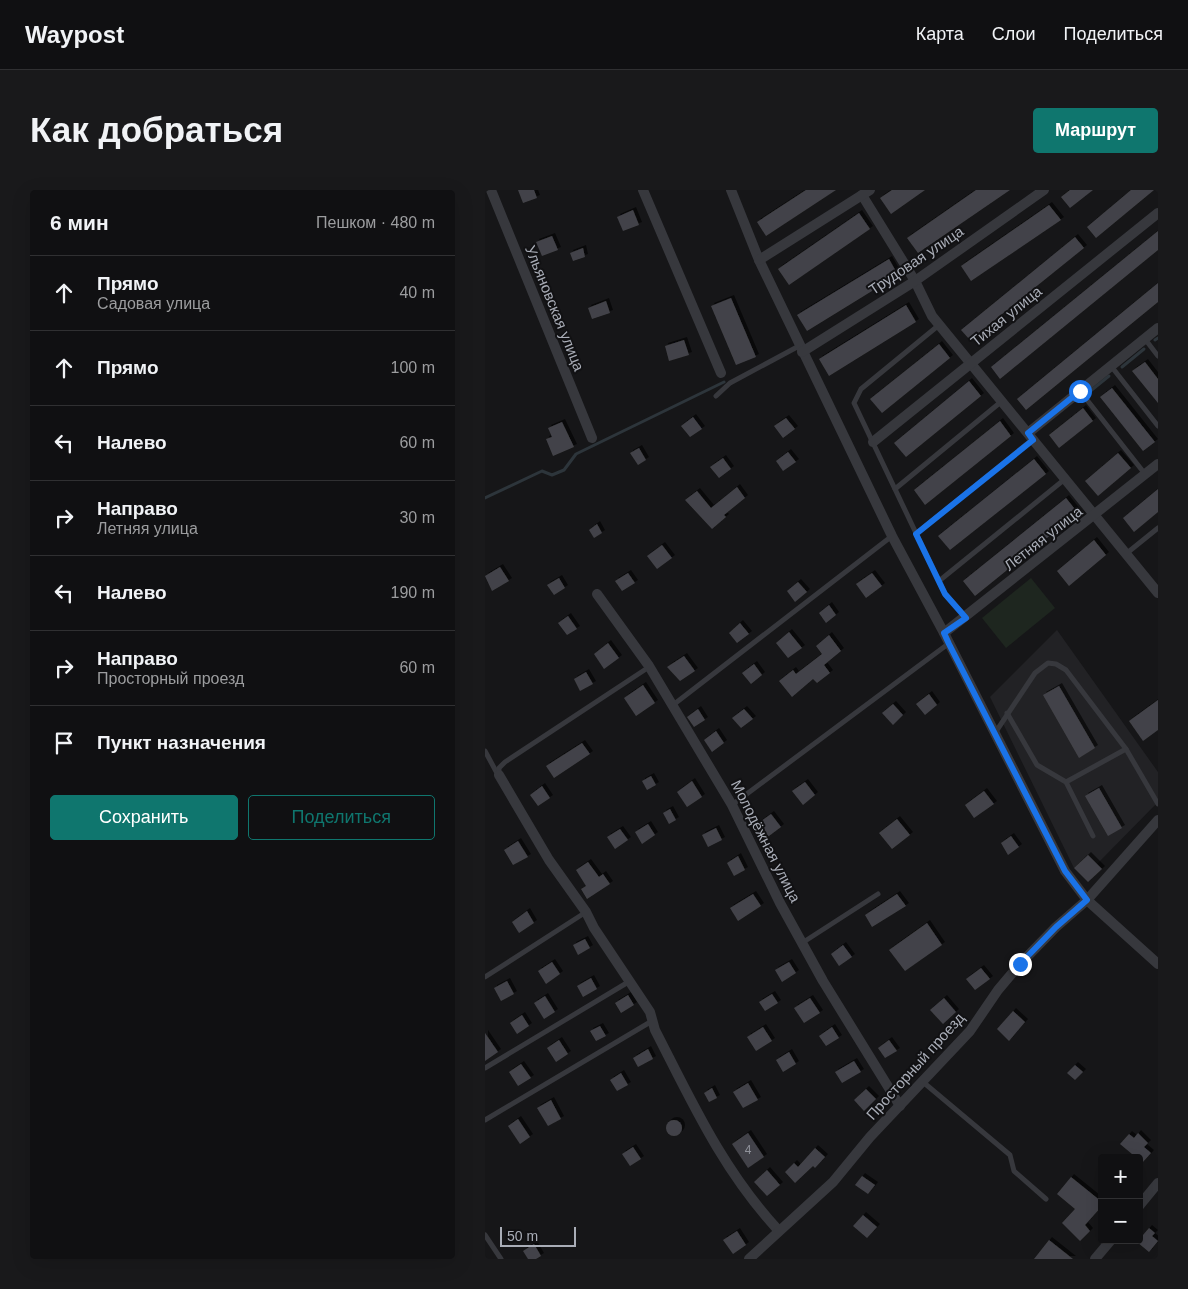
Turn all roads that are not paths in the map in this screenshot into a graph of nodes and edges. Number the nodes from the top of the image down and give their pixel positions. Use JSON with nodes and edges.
{"nodes":[{"id":1,"x":491,"y":190,"type":"edge"},
{"id":2,"x":643,"y":190,"type":"edge"},
{"id":3,"x":731,"y":190,"type":"edge"},
{"id":4,"x":1044,"y":190,"type":"edge"},
{"id":5,"x":866,"y":193,"type":"edge"},
{"id":6,"x":1158,"y":213,"type":"edge"},
{"id":7,"x":759,"y":260,"type":"junction"},
{"id":8,"x":915,"y":281,"type":"junction"},
{"id":9,"x":939,"y":325,"type":"junction"},
{"id":10,"x":1158,"y":328,"type":"edge"},
{"id":11,"x":1144,"y":339,"type":"junction"},
{"id":12,"x":801,"y":349,"type":"junction"},
{"id":13,"x":1158,"y":356,"type":"edge"},
{"id":14,"x":971,"y":364,"type":"junction"},
{"id":15,"x":1111,"y":366,"type":"junction"},
{"id":16,"x":721,"y":373,"type":"dead end"},
{"id":17,"x":1080,"y":391,"type":"junction"},
{"id":18,"x":715,"y":396,"type":"dead end"},
{"id":19,"x":1002,"y":401,"type":"junction"},
{"id":20,"x":1158,"y":426,"type":"edge"},
{"id":21,"x":1031,"y":436,"type":"junction"},
{"id":22,"x":592,"y":438,"type":"dead end"},
{"id":23,"x":873,"y":442,"type":"junction"},
{"id":24,"x":1158,"y":464,"type":"edge"},
{"id":25,"x":1145,"y":474,"type":"junction"},
{"id":26,"x":1065,"y":479,"type":"junction"},
{"id":27,"x":895,"y":489,"type":"junction"},
{"id":28,"x":1095,"y":516,"type":"junction"},
{"id":29,"x":1158,"y":528,"type":"edge"},
{"id":30,"x":916,"y":534,"type":"junction"},
{"id":31,"x":892,"y":536,"type":"junction"},
{"id":32,"x":1127,"y":553,"type":"junction"},
{"id":33,"x":939,"y":581,"type":"junction"},
{"id":34,"x":1158,"y":593,"type":"edge"},
{"id":35,"x":597,"y":594,"type":"dead end"},
{"id":36,"x":966,"y":618,"type":"junction"},
{"id":37,"x":944,"y":633,"type":"junction"},
{"id":38,"x":949,"y":644,"type":"junction"},
{"id":39,"x":649,"y":666,"type":"junction"},
{"id":40,"x":673,"y":705,"type":"junction"},
{"id":41,"x":1007,"y":713,"type":"junction"},
{"id":42,"x":995,"y":733,"type":"junction"},
{"id":43,"x":1125,"y":749,"type":"junction"},
{"id":44,"x":485,"y":751,"type":"edge"},
{"id":45,"x":499,"y":775,"type":"junction"},
{"id":46,"x":1066,"y":782,"type":"junction"},
{"id":47,"x":1158,"y":804,"type":"edge"},
{"id":48,"x":733,"y":805,"type":"junction"},
{"id":49,"x":1158,"y":820,"type":"edge"},
{"id":50,"x":1093,"y":836,"type":"dead end"},
{"id":51,"x":878,"y":894,"type":"dead end"},
{"id":52,"x":1087,"y":900,"type":"junction"},
{"id":53,"x":586,"y":912,"type":"junction"},
{"id":54,"x":802,"y":943,"type":"junction"},
{"id":55,"x":1158,"y":964,"type":"edge"},
{"id":56,"x":485,"y":977,"type":"edge"},
{"id":57,"x":630,"y":980,"type":"junction"},
{"id":58,"x":653,"y":1020,"type":"junction"},
{"id":59,"x":485,"y":1068,"type":"edge"},
{"id":60,"x":922,"y":1081,"type":"junction"},
{"id":61,"x":900,"y":1106,"type":"junction"},
{"id":62,"x":485,"y":1120,"type":"edge"},
{"id":63,"x":1158,"y":1183,"type":"edge"},
{"id":64,"x":1046,"y":1199,"type":"dead end"},
{"id":65,"x":1143,"y":1201,"type":"edge"},
{"id":66,"x":778,"y":1230,"type":"junction"},
{"id":67,"x":485,"y":1235,"type":"edge"},
{"id":68,"x":1108,"y":1244,"type":"edge"},
{"id":69,"x":501,"y":1259,"type":"edge"},
{"id":70,"x":749,"y":1259,"type":"edge"},
{"id":71,"x":1095,"y":1259,"type":"edge"}],
"edges":[{"from":1,"to":22,"type":"street","name":"Ульяновская улица"},
{"from":2,"to":16,"type":"street"},
{"from":3,"to":7,"type":"street"},
{"from":4,"to":8,"type":"street","name":"Трудовая улица"},
{"from":5,"to":7,"type":"street"},
{"from":5,"to":8,"type":"street"},
{"from":6,"to":14,"type":"street","name":"Тихая улица"},
{"from":7,"to":12,"type":"street"},
{"from":8,"to":9,"type":"street"},
{"from":8,"to":12,"type":"street","name":"Трудовая улица"},
{"from":9,"to":14,"type":"street"},
{"from":9,"to":23,"type":"lane"},
{"from":10,"to":11,"type":"street"},
{"from":11,"to":13,"type":"lane"},
{"from":11,"to":15,"type":"street"},
{"from":12,"to":18,"type":"lane"},
{"from":12,"to":31,"type":"street"},
{"from":14,"to":19,"type":"street"},
{"from":14,"to":23,"type":"street","name":"Тихая улица"},
{"from":15,"to":17,"type":"street"},
{"from":15,"to":20,"type":"lane"},
{"from":17,"to":21,"type":"street"},
{"from":17,"to":25,"type":"lane"},
{"from":19,"to":21,"type":"street"},
{"from":19,"to":27,"type":"lane"},
{"from":21,"to":26,"type":"street"},
{"from":21,"to":30,"type":"lane"},
{"from":23,"to":27,"type":"lane"},
{"from":24,"to":25,"type":"street","name":"Летняя улица"},
{"from":25,"to":28,"type":"street","name":"Летняя улица"},
{"from":26,"to":28,"type":"street"},
{"from":26,"to":33,"type":"lane"},
{"from":27,"to":30,"type":"lane"},
{"from":28,"to":32,"type":"street"},
{"from":28,"to":36,"type":"street","name":"Летняя улица"},
{"from":29,"to":32,"type":"lane"},
{"from":30,"to":33,"type":"lane"},
{"from":31,"to":37,"type":"street"},
{"from":31,"to":40,"type":"lane"},
{"from":32,"to":34,"type":"street"},
{"from":33,"to":36,"type":"lane"},
{"from":35,"to":39,"type":"street","name":"Молодёжная улица"},
{"from":36,"to":37,"type":"street","name":"Летняя улица"},
{"from":37,"to":38,"type":"street"},
{"from":38,"to":42,"type":"street"},
{"from":38,"to":48,"type":"lane"},
{"from":39,"to":40,"type":"street","name":"Молодёжная улица"},
{"from":39,"to":45,"type":"lane"},
{"from":40,"to":48,"type":"street","name":"Молодёжная улица"},
{"from":41,"to":42,"type":"lane"},
{"from":41,"to":43,"type":"lane"},
{"from":41,"to":46,"type":"lane"},
{"from":42,"to":52,"type":"street"},
{"from":43,"to":46,"type":"lane"},
{"from":43,"to":47,"type":"lane"},
{"from":44,"to":45,"type":"lane"},
{"from":45,"to":53,"type":"street"},
{"from":46,"to":50,"type":"lane"},
{"from":48,"to":54,"type":"street","name":"Молодёжная улица"},
{"from":49,"to":52,"type":"street","name":"Просторный проезд"},
{"from":51,"to":54,"type":"lane"},
{"from":52,"to":55,"type":"street"},
{"from":52,"to":60,"type":"street","name":"Просторный проезд"},
{"from":53,"to":56,"type":"lane"},
{"from":53,"to":57,"type":"street"},
{"from":54,"to":61,"type":"street","name":"Молодёжная улица"},
{"from":57,"to":58,"type":"street"},
{"from":57,"to":59,"type":"lane"},
{"from":58,"to":62,"type":"lane"},
{"from":58,"to":66,"type":"street"},
{"from":60,"to":61,"type":"street","name":"Просторный проезд"},
{"from":60,"to":64,"type":"lane"},
{"from":61,"to":66,"type":"street","name":"Просторный проезд"},
{"from":63,"to":65,"type":"street"},
{"from":66,"to":70,"type":"street","name":"Просторный проезд"},
{"from":67,"to":69,"type":"lane"},
{"from":68,"to":71,"type":"street"}]}
